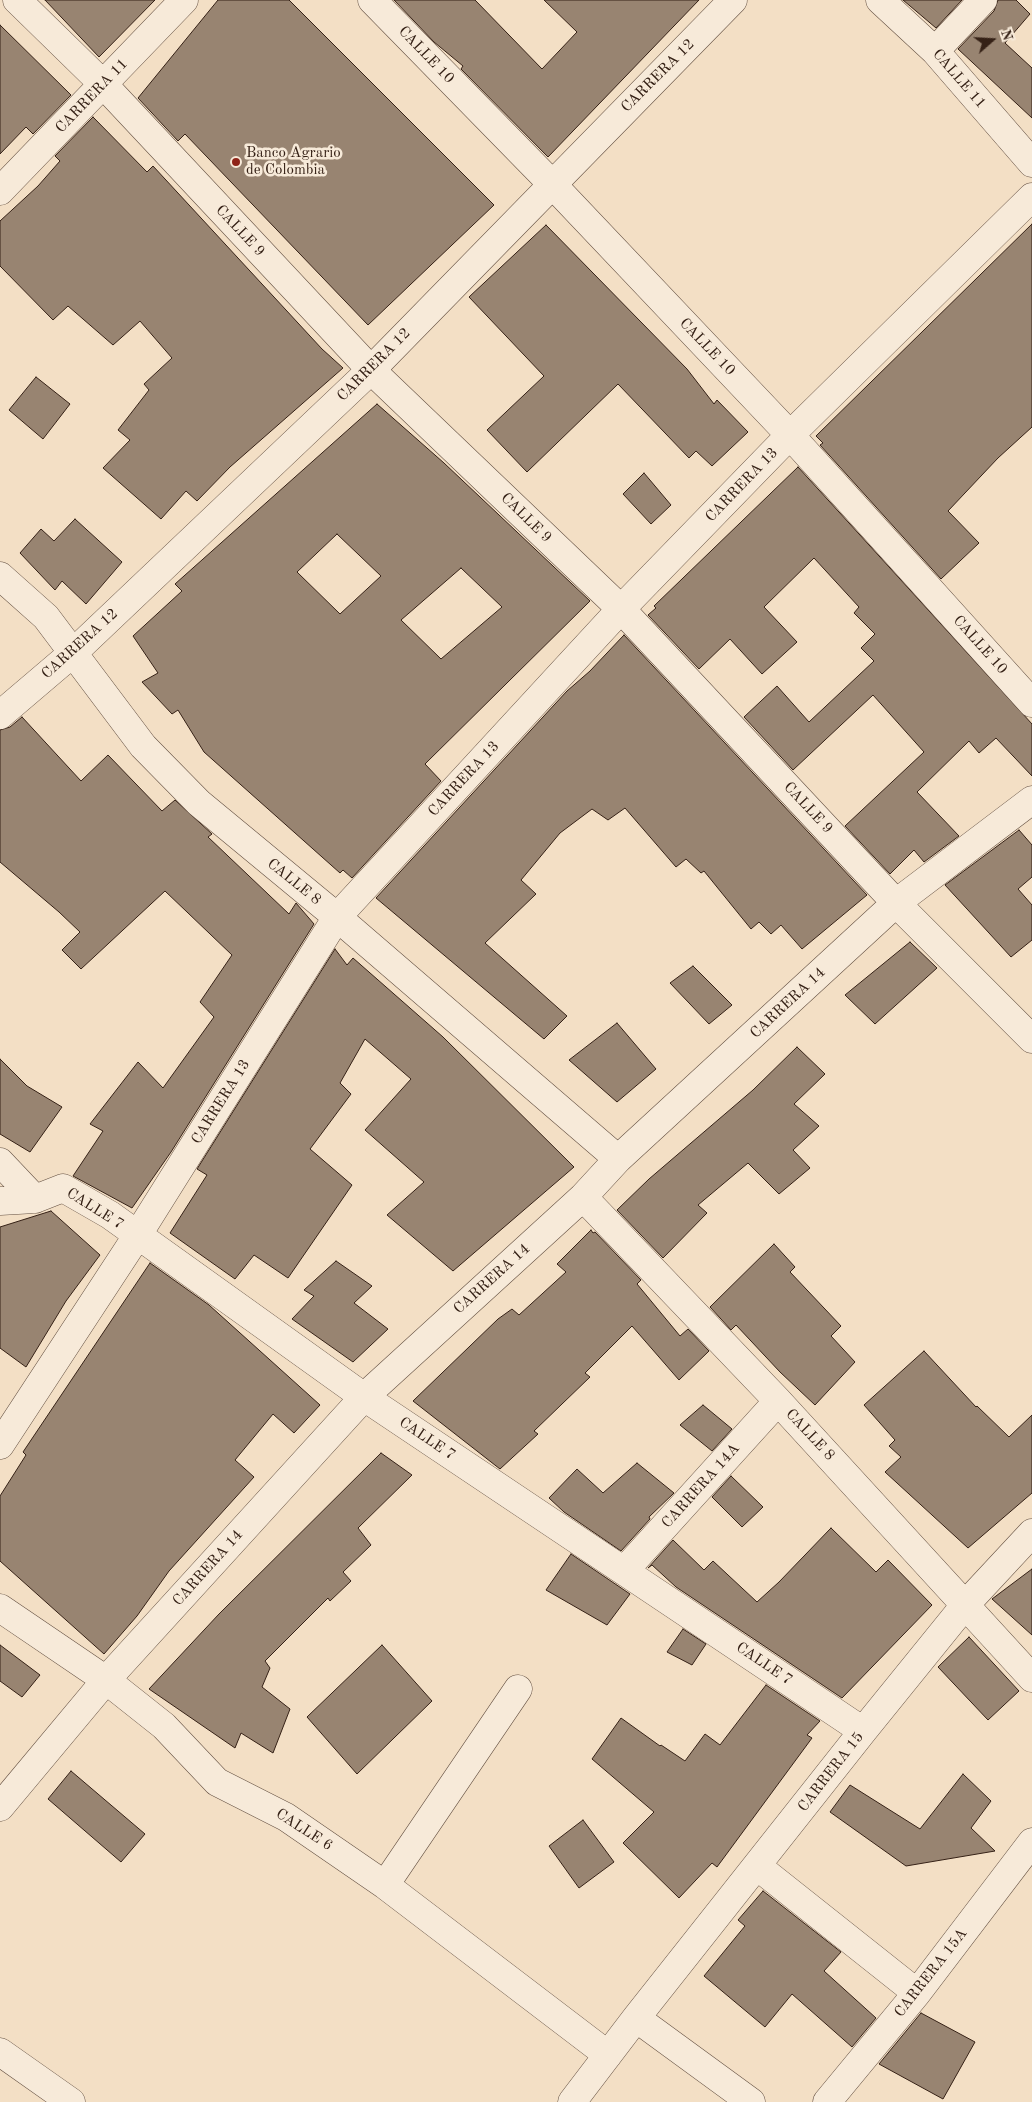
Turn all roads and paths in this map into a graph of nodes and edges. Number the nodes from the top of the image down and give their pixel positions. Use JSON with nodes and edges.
{"nodes":[{"id":1,"x":17,"y":0,"type":"edge"},
{"id":2,"x":184,"y":0,"type":"edge"},
{"id":3,"x":372,"y":0,"type":"edge"},
{"id":4,"x":733,"y":0,"type":"edge"},
{"id":5,"x":880,"y":0,"type":"edge"},
{"id":6,"x":983,"y":0,"type":"edge"},
{"id":7,"x":935,"y":51,"type":"junction"},
{"id":8,"x":103,"y":84,"type":"junction"},
{"id":9,"x":1032,"y":163,"type":"edge"},
{"id":10,"x":552,"y":184,"type":"junction"},
{"id":11,"x":0,"y":192,"type":"edge"},
{"id":12,"x":1032,"y":197,"type":"edge"},
{"id":13,"x":371,"y":370,"type":"junction"},
{"id":14,"x":790,"y":435,"type":"junction"},
{"id":15,"x":0,"y":576,"type":"edge"},
{"id":16,"x":621,"y":609,"type":"junction"},
{"id":17,"x":74,"y":652,"type":"junction"},
{"id":18,"x":1032,"y":703,"type":"edge"},
{"id":19,"x":0,"y":715,"type":"edge"},
{"id":20,"x":1032,"y":800,"type":"edge"},
{"id":21,"x":896,"y":903,"type":"junction"},
{"id":22,"x":338,"y":917,"type":"junction"},
{"id":23,"x":1032,"y":1038,"type":"edge"},
{"id":24,"x":618,"y":1159,"type":"junction"},
{"id":25,"x":0,"y":1162,"type":"edge"},
{"id":26,"x":583,"y":1197,"type":"junction"},
{"id":27,"x":36,"y":1199,"type":"junction"},
{"id":28,"x":0,"y":1201,"type":"edge"},
{"id":29,"x":137,"y":1236,"type":"junction"},
{"id":30,"x":364,"y":1397,"type":"junction"},
{"id":31,"x":778,"y":1400,"type":"junction"},
{"id":32,"x":0,"y":1445,"type":"edge"},
{"id":33,"x":1032,"y":1533,"type":"edge"},
{"id":34,"x":624,"y":1571,"type":"junction"},
{"id":35,"x":966,"y":1605,"type":"junction"},
{"id":36,"x":0,"y":1608,"type":"edge"},
{"id":37,"x":1032,"y":1678,"type":"edge"},
{"id":38,"x":106,"y":1680,"type":"junction"},
{"id":39,"x":518,"y":1689,"type":"dead end"},
{"id":40,"x":863,"y":1731,"type":"junction"},
{"id":41,"x":0,"y":1808,"type":"edge"},
{"id":42,"x":1032,"y":1842,"type":"edge"},
{"id":43,"x":757,"y":1866,"type":"junction"},
{"id":44,"x":385,"y":1885,"type":"junction"},
{"id":45,"x":916,"y":1993,"type":"junction"},
{"id":46,"x":636,"y":2018,"type":"junction"},
{"id":47,"x":0,"y":2052,"type":"edge"},
{"id":48,"x":608,"y":2055,"type":"junction"},
{"id":49,"x":71,"y":2102,"type":"edge"},
{"id":50,"x":572,"y":2102,"type":"edge"},
{"id":51,"x":752,"y":2102,"type":"edge"},
{"id":52,"x":827,"y":2102,"type":"edge"}],
"edges":[{"from":1,"to":8,"type":"street","name":"CALLE 9"},
{"from":2,"to":8,"type":"street","name":"CARRERA 11"},
{"from":3,"to":10,"type":"street","name":"CALLE 10"},
{"from":4,"to":10,"type":"street","name":"CARRERA 12"},
{"from":5,"to":7,"type":"street","name":"CALLE 11"},
{"from":6,"to":7,"type":"street"},
{"from":7,"to":9,"type":"street","name":"CALLE 11"},
{"from":8,"to":11,"type":"street","name":"CARRERA 11"},
{"from":8,"to":13,"type":"street","name":"CALLE 9"},
{"from":10,"to":13,"type":"street","name":"CARRERA 12"},
{"from":10,"to":14,"type":"street","name":"CALLE 10"},
{"from":12,"to":14,"type":"street","name":"CARRERA 13"},
{"from":13,"to":16,"type":"street","name":"CALLE 9"},
{"from":13,"to":17,"type":"street","name":"CARRERA 12"},
{"from":14,"to":16,"type":"street","name":"CARRERA 13"},
{"from":14,"to":18,"type":"street","name":"CALLE 10"},
{"from":15,"to":17,"type":"street","name":"CALLE 8"},
{"from":16,"to":21,"type":"street","name":"CALLE 9"},
{"from":16,"to":22,"type":"street","name":"CARRERA 13"},
{"from":17,"to":19,"type":"street","name":"CARRERA 12"},
{"from":17,"to":22,"type":"street","name":"CALLE 8"},
{"from":20,"to":21,"type":"street","name":"CARRERA 14"},
{"from":21,"to":23,"type":"street","name":"CALLE 9"},
{"from":21,"to":24,"type":"street","name":"CARRERA 14"},
{"from":22,"to":24,"type":"street","name":"CALLE 8"},
{"from":22,"to":29,"type":"street","name":"CARRERA 13"},
{"from":24,"to":26,"type":"street","name":"CARRERA 14"},
{"from":25,"to":27,"type":"street"},
{"from":26,"to":30,"type":"street","name":"CARRERA 14"},
{"from":26,"to":31,"type":"street","name":"CALLE 8"},
{"from":27,"to":28,"type":"street"},
{"from":27,"to":29,"type":"street","name":"CALLE 7"},
{"from":29,"to":30,"type":"street","name":"CALLE 7"},
{"from":29,"to":32,"type":"street","name":"CARRERA 13"},
{"from":30,"to":34,"type":"street","name":"CALLE 7"},
{"from":30,"to":38,"type":"street","name":"CARRERA 14"},
{"from":31,"to":34,"type":"street","name":"CARRERA 14A"},
{"from":31,"to":35,"type":"street","name":"CALLE 8"},
{"from":33,"to":35,"type":"street","name":"CARRERA 15"},
{"from":34,"to":40,"type":"street","name":"CALLE 7"},
{"from":35,"to":37,"type":"street","name":"CALLE 8"},
{"from":35,"to":40,"type":"street","name":"CARRERA 15"},
{"from":36,"to":38,"type":"street","name":"CALLE 6"},
{"from":38,"to":41,"type":"street","name":"CARRERA 14"},
{"from":38,"to":44,"type":"street","name":"CALLE 6"},
{"from":39,"to":44,"type":"street"},
{"from":40,"to":43,"type":"street","name":"CARRERA 15"},
{"from":42,"to":45,"type":"street","name":"CARRERA 15A"},
{"from":43,"to":45,"type":"street"},
{"from":43,"to":46,"type":"street","name":"CARRERA 15"},
{"from":44,"to":48,"type":"street","name":"CALLE 6"},
{"from":45,"to":52,"type":"street","name":"CARRERA 15A"},
{"from":46,"to":48,"type":"street","name":"CARRERA 15"},
{"from":46,"to":51,"type":"street"},
{"from":47,"to":49,"type":"street"},
{"from":48,"to":50,"type":"street","name":"CARRERA 15"}]}
